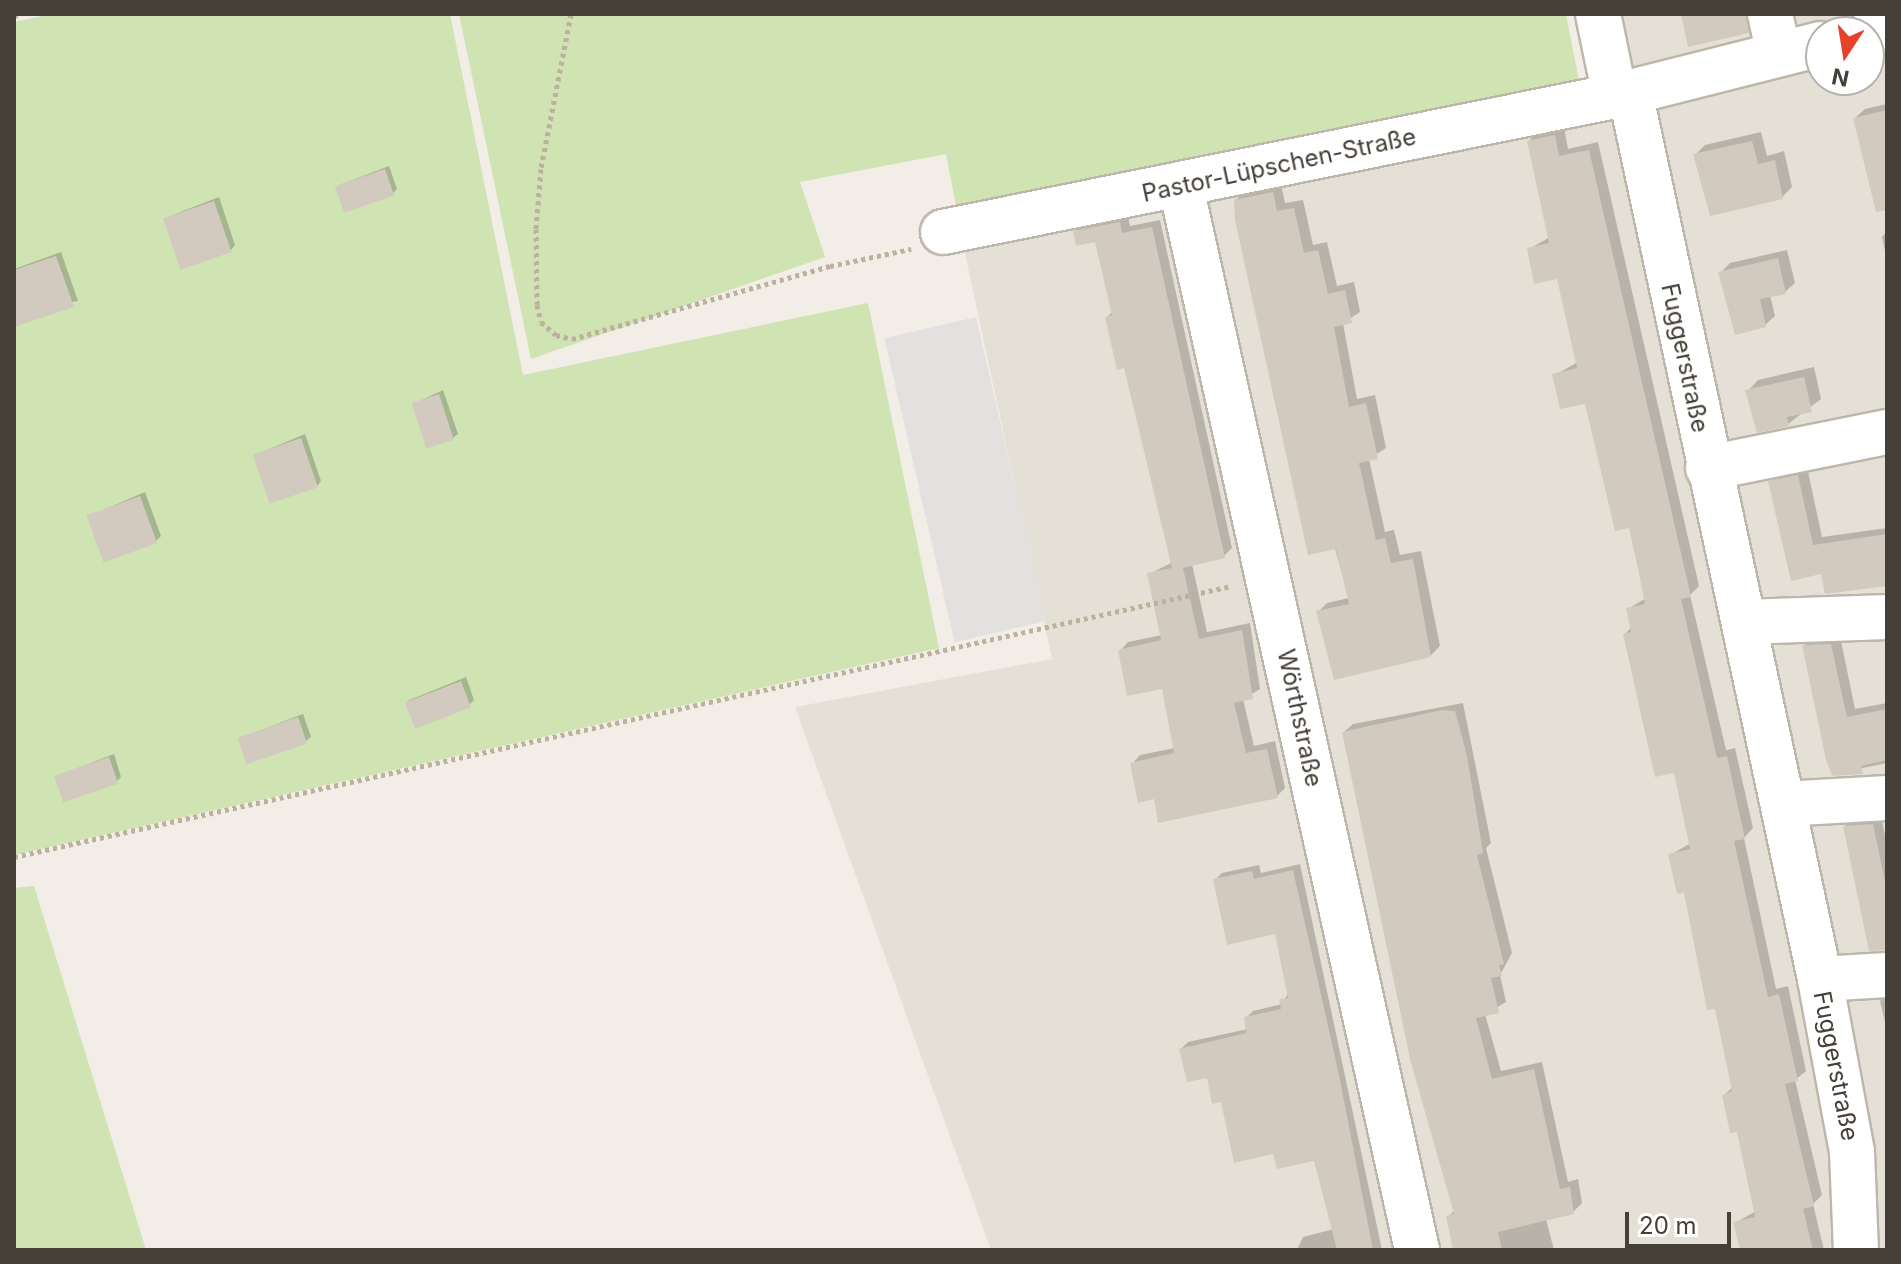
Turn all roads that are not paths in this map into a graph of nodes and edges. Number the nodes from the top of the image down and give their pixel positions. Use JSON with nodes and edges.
{"nodes":[{"id":1,"x":1598,"y":14,"type":"edge"},
{"id":2,"x":1775,"y":34,"type":"edge"},
{"id":3,"x":1805,"y":41,"type":"edge"},
{"id":4,"x":1622,"y":94,"type":"junction"},
{"id":5,"x":1181,"y":187,"type":"junction"},
{"id":6,"x":934,"y":240,"type":"road end"},
{"id":7,"x":1887,"y":432,"type":"edge"},
{"id":8,"x":1708,"y":468,"type":"junction"},
{"id":9,"x":1887,"y":617,"type":"edge"},
{"id":10,"x":1744,"y":622,"type":"junction"},
{"id":11,"x":1887,"y":798,"type":"edge"},
{"id":12,"x":1783,"y":804,"type":"junction"},
{"id":13,"x":1887,"y":975,"type":"edge"},
{"id":14,"x":1820,"y":979,"type":"junction"},
{"id":15,"x":1870,"y":1151,"type":"edge"},
{"id":16,"x":1417,"y":1250,"type":"edge"},
{"id":17,"x":1856,"y":1250,"type":"edge"}],
"edges":[{"from":1,"to":4,"type":"street"},
{"from":2,"to":3,"type":"street","name":"Pastor-Lüpschen-Straße"},
{"from":2,"to":4,"type":"street","name":"Pastor-Lüpschen-Straße"},
{"from":4,"to":5,"type":"street","name":"Pastor-Lüpschen-Straße"},
{"from":4,"to":8,"type":"street","name":"Fuggerstraße"},
{"from":5,"to":6,"type":"street","name":"Pastor-Lüpschen-Straße"},
{"from":5,"to":16,"type":"street","name":"Wörthstraße"},
{"from":7,"to":8,"type":"street"},
{"from":8,"to":10,"type":"street","name":"Fuggerstraße"},
{"from":9,"to":10,"type":"street"},
{"from":10,"to":12,"type":"street","name":"Fuggerstraße"},
{"from":11,"to":12,"type":"street"},
{"from":12,"to":14,"type":"street","name":"Fuggerstraße"},
{"from":13,"to":14,"type":"street","name":"Fuggerstraße"},
{"from":14,"to":15,"type":"street","name":"Fuggerstraße"},
{"from":15,"to":17,"type":"street","name":"Fuggerstraße"}]}
